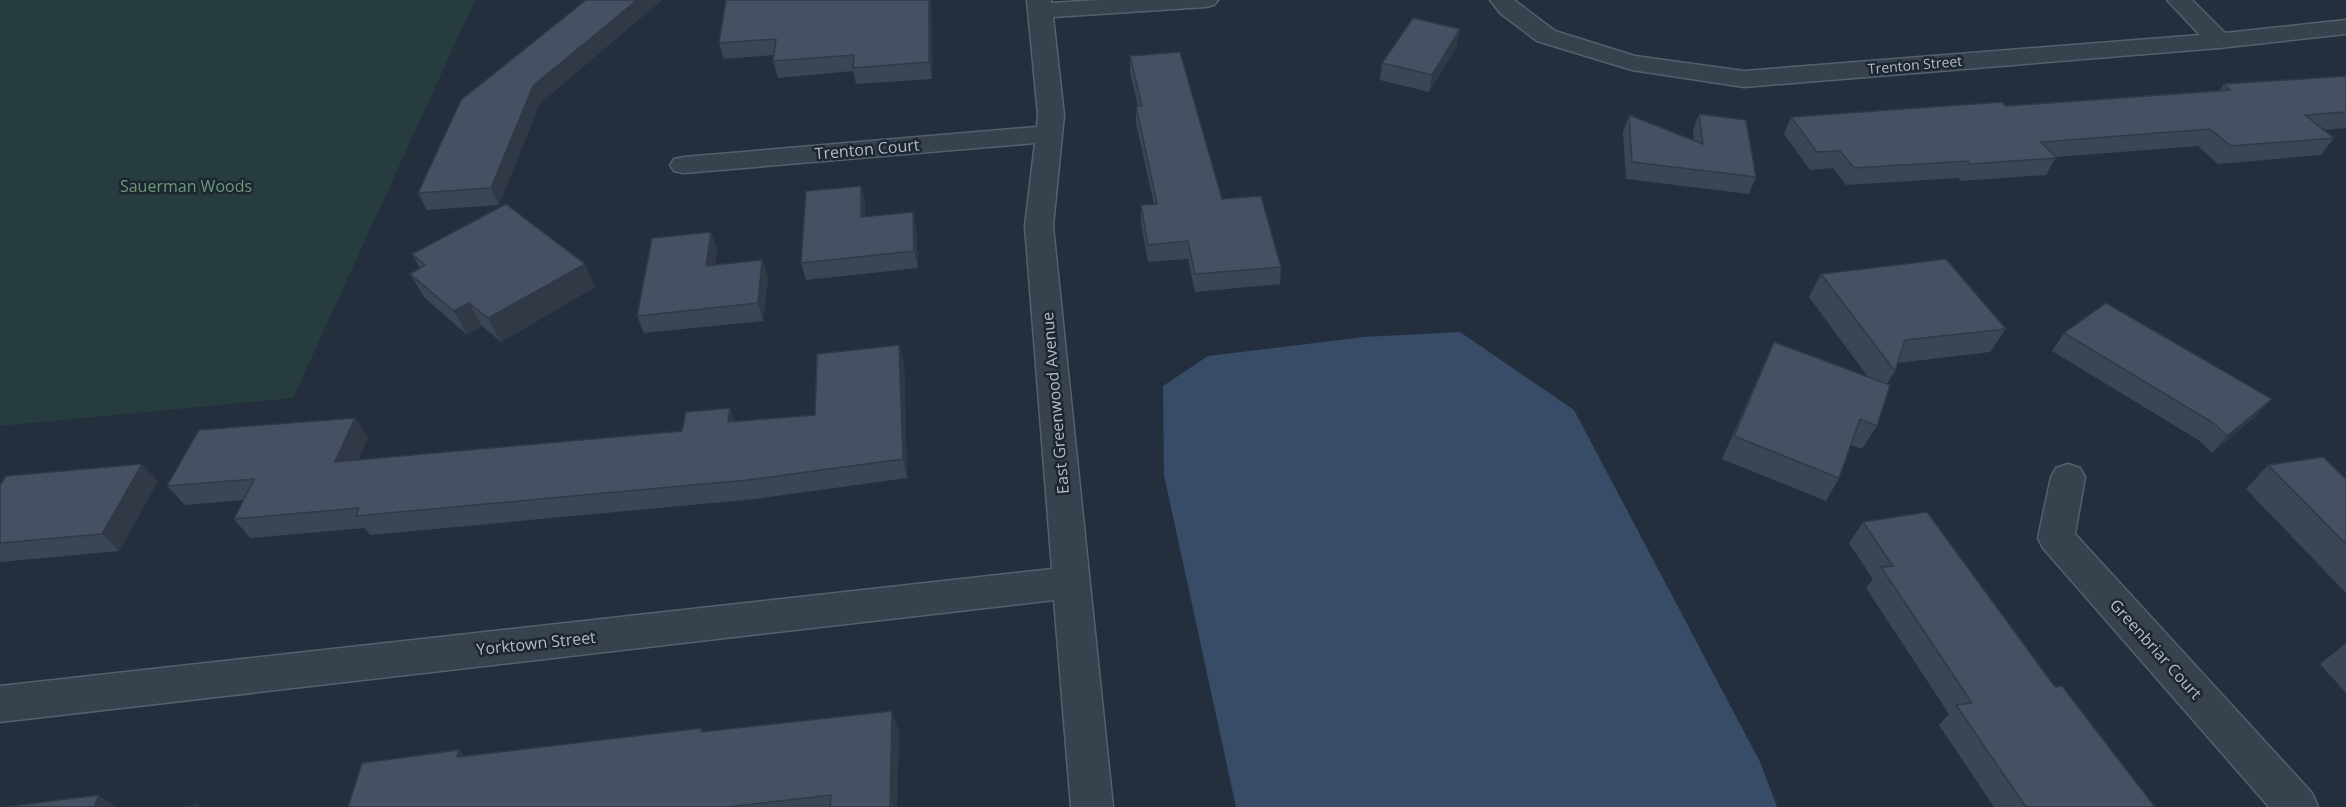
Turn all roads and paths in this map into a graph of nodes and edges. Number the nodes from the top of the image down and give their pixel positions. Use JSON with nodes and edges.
{"nodes":[{"id":1,"x":1206,"y":0,"type":"edge"},
{"id":2,"x":1502,"y":0,"type":"edge"},
{"id":3,"x":2179,"y":0,"type":"edge"},
{"id":4,"x":1040,"y":5,"type":"edge"},
{"id":5,"x":2346,"y":27,"type":"edge"},
{"id":6,"x":2219,"y":41,"type":"junction"},
{"id":7,"x":1049,"y":134,"type":"junction"},
{"id":8,"x":684,"y":165,"type":"dead end"},
{"id":9,"x":2068,"y":477,"type":"dead end"},
{"id":10,"x":1072,"y":582,"type":"junction"},
{"id":11,"x":0,"y":704,"type":"edge"},
{"id":12,"x":1092,"y":807,"type":"edge"},
{"id":13,"x":2297,"y":807,"type":"edge"}],
"edges":[{"from":1,"to":4,"type":"street"},
{"from":2,"to":6,"type":"street","name":"Trenton Street"},
{"from":3,"to":6,"type":"street"},
{"from":4,"to":7,"type":"street","name":"East Greenwood Avenue"},
{"from":5,"to":6,"type":"street","name":"Trenton Street"},
{"from":7,"to":8,"type":"street","name":"Trenton Court"},
{"from":7,"to":10,"type":"street","name":"East Greenwood Avenue"},
{"from":9,"to":13,"type":"street","name":"Greenbriar Court"},
{"from":10,"to":11,"type":"street","name":"Yorktown Street"},
{"from":10,"to":12,"type":"street","name":"East Greenwood Avenue"}]}
